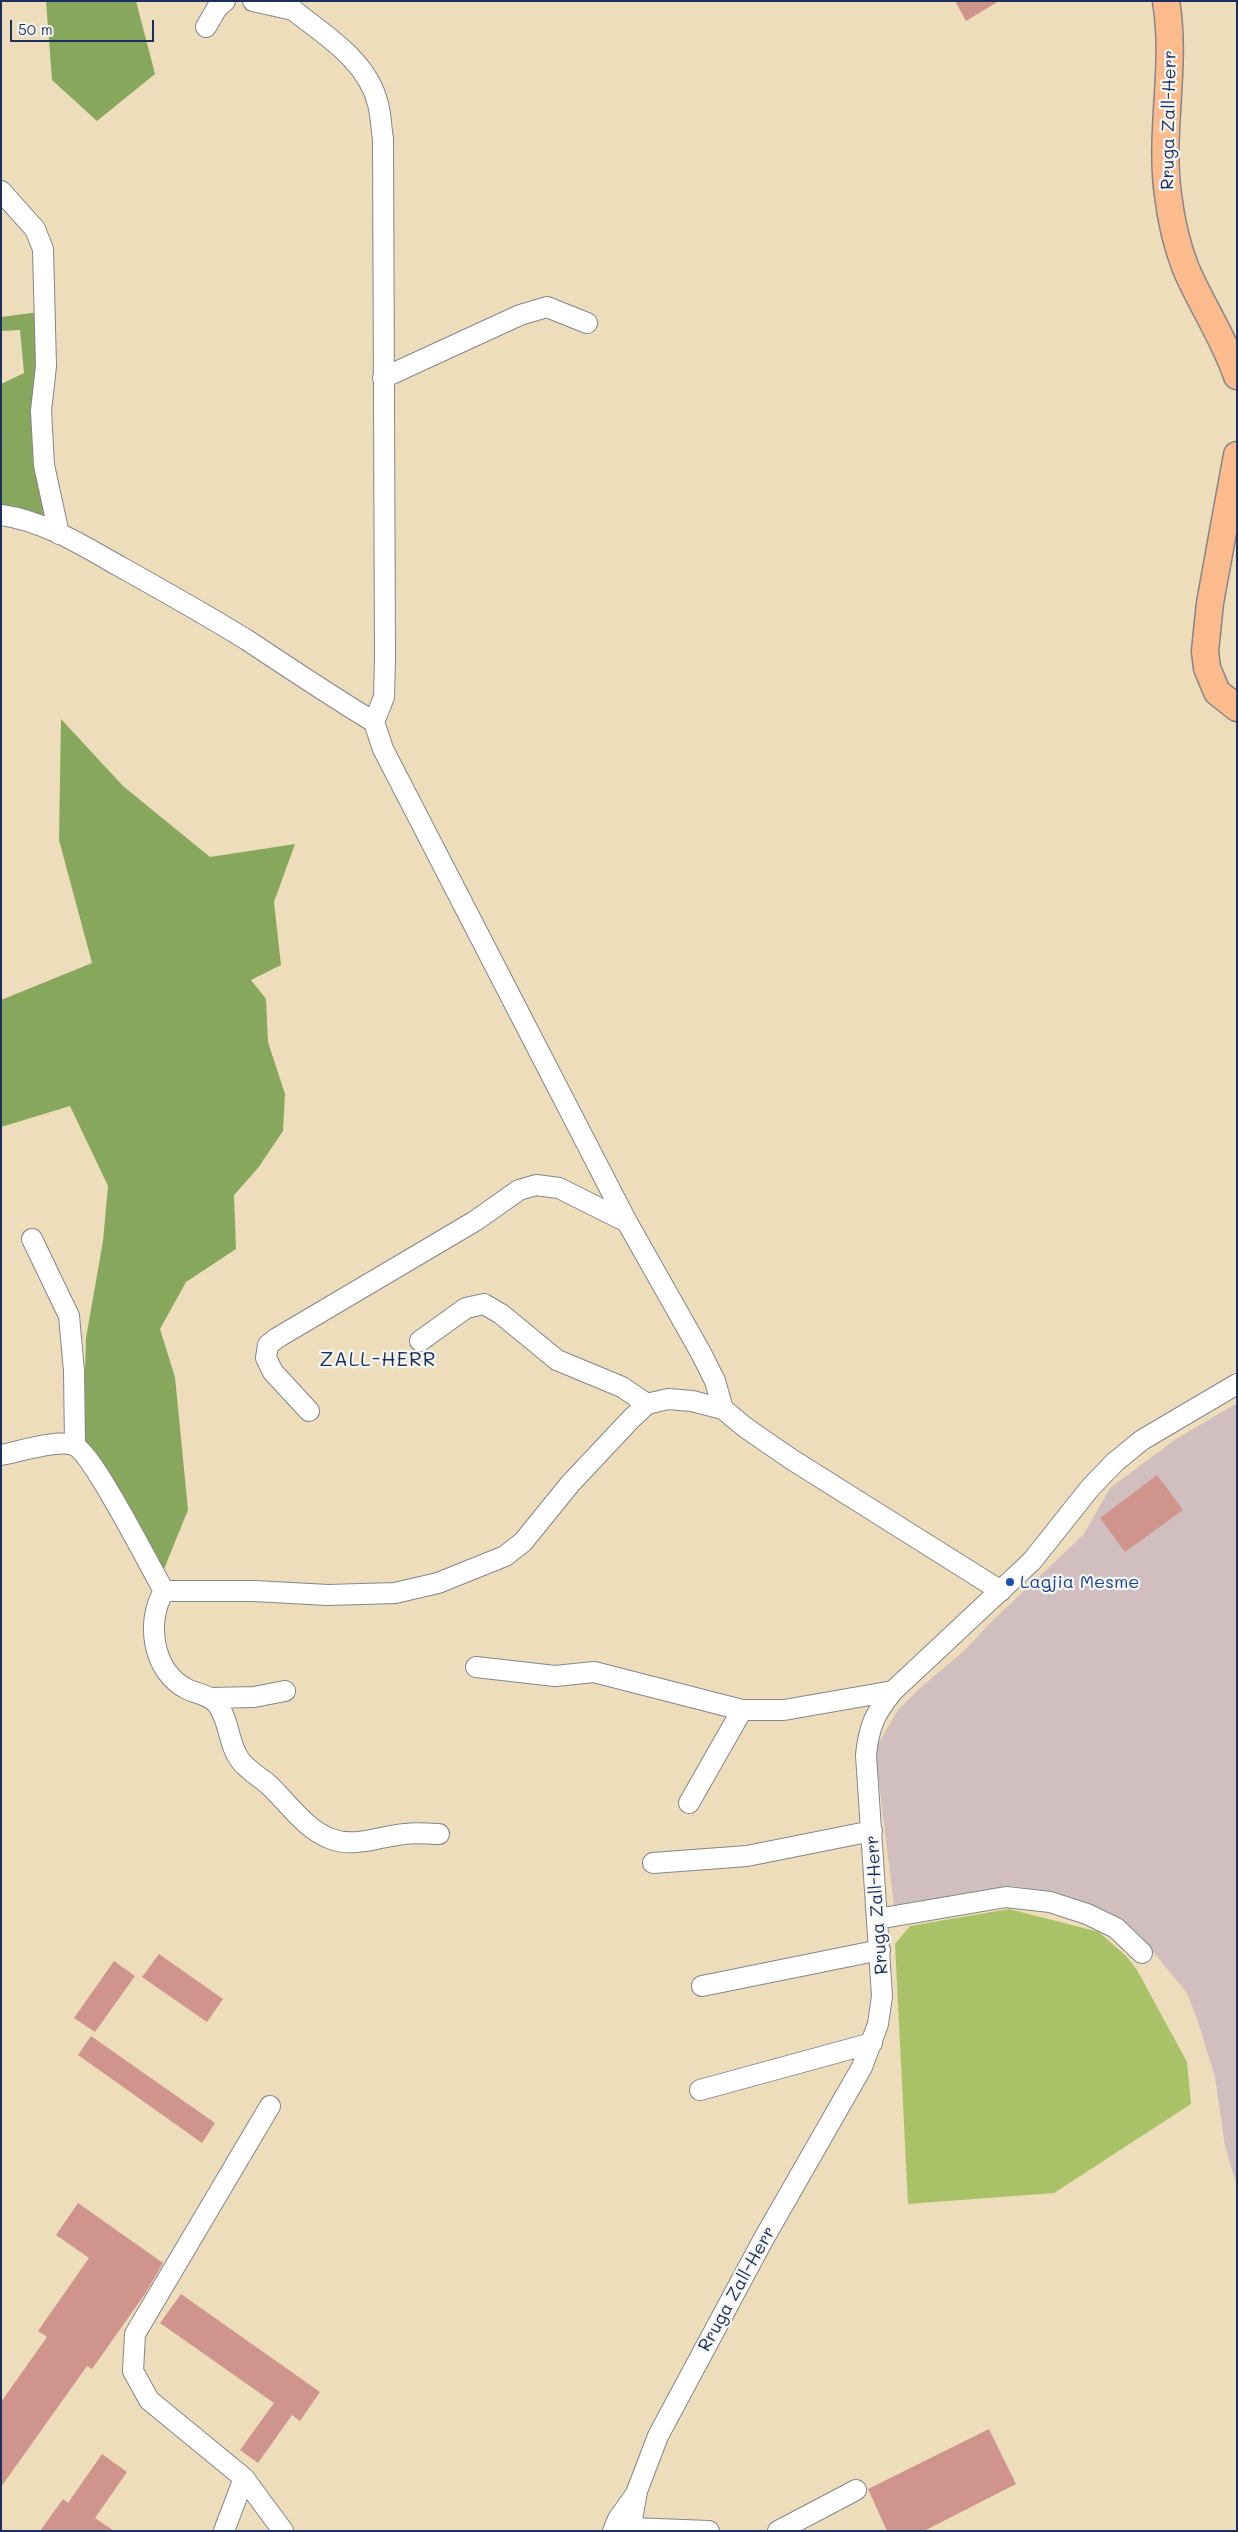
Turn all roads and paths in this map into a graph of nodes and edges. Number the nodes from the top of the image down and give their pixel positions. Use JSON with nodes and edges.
{"nodes":[{"id":1,"x":225,"y":1,"type":"edge"},
{"id":2,"x":253,"y":1,"type":"edge"},
{"id":3,"x":1166,"y":1,"type":"edge"},
{"id":4,"x":291,"y":6,"type":"edge"},
{"id":5,"x":206,"y":27,"type":"dead end"},
{"id":6,"x":1,"y":192,"type":"edge"},
{"id":7,"x":587,"y":322,"type":"dead end"},
{"id":8,"x":1237,"y":376,"type":"edge"},
{"id":9,"x":382,"y":378,"type":"junction"},
{"id":10,"x":1237,"y":455,"type":"edge"},
{"id":11,"x":1,"y":515,"type":"edge"},
{"id":12,"x":59,"y":534,"type":"junction"},
{"id":13,"x":1237,"y":708,"type":"edge"},
{"id":14,"x":374,"y":722,"type":"junction"},
{"id":15,"x":626,"y":1222,"type":"junction"},
{"id":16,"x":32,"y":1238,"type":"dead end"},
{"id":17,"x":420,"y":1341,"type":"dead end"},
{"id":18,"x":1237,"y":1384,"type":"edge"},
{"id":19,"x":647,"y":1404,"type":"junction"},
{"id":20,"x":723,"y":1409,"type":"junction"},
{"id":21,"x":309,"y":1411,"type":"dead end"},
{"id":22,"x":75,"y":1445,"type":"junction"},
{"id":23,"x":1,"y":1455,"type":"edge"},
{"id":24,"x":164,"y":1591,"type":"junction"},
{"id":25,"x":1001,"y":1591,"type":"junction"},
{"id":26,"x":476,"y":1667,"type":"dead end"},
{"id":27,"x":285,"y":1691,"type":"dead end"},
{"id":28,"x":893,"y":1691,"type":"junction"},
{"id":29,"x":211,"y":1698,"type":"junction"},
{"id":30,"x":742,"y":1710,"type":"junction"},
{"id":31,"x":688,"y":1803,"type":"dead end"},
{"id":32,"x":872,"y":1831,"type":"junction"},
{"id":33,"x":439,"y":1834,"type":"dead end"},
{"id":34,"x":654,"y":1863,"type":"dead end"},
{"id":35,"x":878,"y":1918,"type":"junction"},
{"id":36,"x":880,"y":1950,"type":"junction"},
{"id":37,"x":1142,"y":1953,"type":"dead end"},
{"id":38,"x":702,"y":1986,"type":"dead end"},
{"id":39,"x":872,"y":2043,"type":"junction"},
{"id":40,"x":700,"y":2090,"type":"dead end"},
{"id":41,"x":270,"y":2106,"type":"dead end"},
{"id":42,"x":244,"y":2478,"type":"junction"},
{"id":43,"x":856,"y":2490,"type":"dead end"},
{"id":44,"x":625,"y":2530,"type":"edge"},
{"id":45,"x":224,"y":2531,"type":"edge"},
{"id":46,"x":283,"y":2531,"type":"edge"},
{"id":47,"x":710,"y":2531,"type":"edge"},
{"id":48,"x":778,"y":2531,"type":"edge"}],
"edges":[{"from":1,"to":5,"type":"street"},
{"from":2,"to":4,"type":"street"},
{"from":3,"to":8,"type":"main road","name":"Rruga Zall-Herr"},
{"from":4,"to":9,"type":"street"},
{"from":6,"to":12,"type":"street"},
{"from":7,"to":9,"type":"street"},
{"from":9,"to":14,"type":"street"},
{"from":10,"to":13,"type":"main road"},
{"from":11,"to":12,"type":"street"},
{"from":12,"to":14,"type":"street"},
{"from":14,"to":15,"type":"street"},
{"from":15,"to":20,"type":"street"},
{"from":15,"to":21,"type":"street"},
{"from":16,"to":22,"type":"street"},
{"from":17,"to":19,"type":"street"},
{"from":18,"to":25,"type":"street","name":"Rruga Zall-Herr"},
{"from":19,"to":20,"type":"street"},
{"from":19,"to":24,"type":"street"},
{"from":20,"to":25,"type":"street"},
{"from":22,"to":23,"type":"street"},
{"from":22,"to":24,"type":"street"},
{"from":24,"to":29,"type":"street"},
{"from":25,"to":28,"type":"street","name":"Rruga Zall-Herr"},
{"from":26,"to":30,"type":"street"},
{"from":27,"to":29,"type":"street"},
{"from":28,"to":30,"type":"street"},
{"from":28,"to":32,"type":"street","name":"Rruga Zall-Herr"},
{"from":29,"to":33,"type":"street"},
{"from":30,"to":31,"type":"street"},
{"from":32,"to":34,"type":"street"},
{"from":32,"to":35,"type":"street","name":"Rruga Zall-Herr"},
{"from":35,"to":36,"type":"street","name":"Rruga Zall-Herr"},
{"from":35,"to":37,"type":"street"},
{"from":36,"to":38,"type":"street"},
{"from":36,"to":39,"type":"street","name":"Rruga Zall-Herr"},
{"from":39,"to":40,"type":"street"},
{"from":39,"to":44,"type":"street","name":"Rruga Zall-Herr"},
{"from":41,"to":42,"type":"street"},
{"from":42,"to":45,"type":"street"},
{"from":42,"to":46,"type":"street"},
{"from":43,"to":48,"type":"street"},
{"from":44,"to":47,"type":"street"}]}
